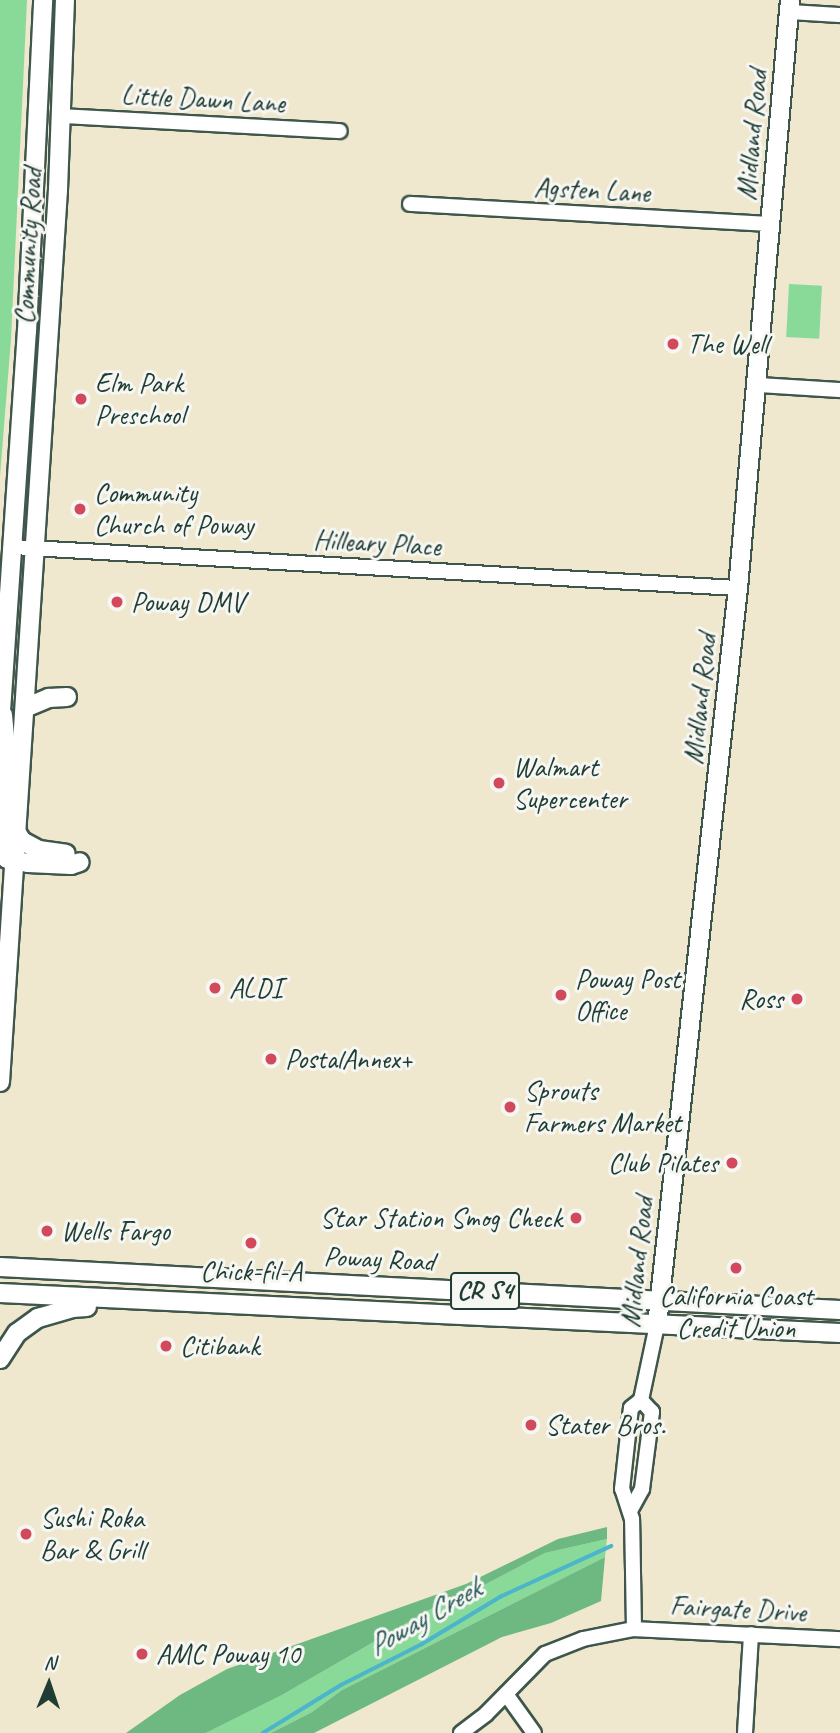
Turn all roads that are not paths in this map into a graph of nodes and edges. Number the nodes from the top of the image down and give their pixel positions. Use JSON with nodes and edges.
{"nodes":[{"id":1,"x":43,"y":0,"type":"edge"},
{"id":2,"x":65,"y":0,"type":"edge"},
{"id":3,"x":790,"y":6,"type":"edge"},
{"id":4,"x":840,"y":15,"type":"edge"},
{"id":5,"x":42,"y":23,"type":"junction"},
{"id":6,"x":38,"y":116,"type":"junction"},
{"id":7,"x":62,"y":116,"type":"junction"},
{"id":8,"x":340,"y":131,"type":"dead end"},
{"id":9,"x":58,"y":190,"type":"junction"},
{"id":10,"x":410,"y":204,"type":"dead end"},
{"id":11,"x":771,"y":224,"type":"junction"},
{"id":12,"x":758,"y":385,"type":"junction"},
{"id":13,"x":840,"y":390,"type":"edge"},
{"id":14,"x":13,"y":547,"type":"junction"},
{"id":15,"x":36,"y":548,"type":"junction"},
{"id":16,"x":738,"y":588,"type":"junction"},
{"id":17,"x":67,"y":697,"type":"dead end"},
{"id":18,"x":2,"y":705,"type":"edge"},
{"id":19,"x":25,"y":708,"type":"junction"},
{"id":20,"x":0,"y":726,"type":"edge"},
{"id":21,"x":17,"y":833,"type":"junction"},
{"id":22,"x":15,"y":861,"type":"junction"},
{"id":23,"x":0,"y":905,"type":"edge"},
{"id":24,"x":0,"y":938,"type":"edge"},
{"id":25,"x":0,"y":967,"type":"edge"},
{"id":26,"x":6,"y":990,"type":"junction"},
{"id":27,"x":1,"y":1063,"type":"edge"},
{"id":28,"x":0,"y":1082,"type":"edge"},
{"id":29,"x":0,"y":1267,"type":"edge"},
{"id":30,"x":308,"y":1282,"type":"junction"},
{"id":31,"x":430,"y":1288,"type":"junction"},
{"id":32,"x":0,"y":1293,"type":"edge"},
{"id":33,"x":661,"y":1300,"type":"junction"},
{"id":34,"x":144,"y":1302,"type":"junction"},
{"id":35,"x":175,"y":1303,"type":"junction"},
{"id":36,"x":304,"y":1310,"type":"junction"},
{"id":37,"x":840,"y":1310,"type":"edge"},
{"id":38,"x":840,"y":1322,"type":"edge"},
{"id":39,"x":657,"y":1325,"type":"junction"},
{"id":40,"x":747,"y":1329,"type":"junction"},
{"id":41,"x":840,"y":1333,"type":"edge"},
{"id":42,"x":0,"y":1359,"type":"edge"},
{"id":43,"x":641,"y":1400,"type":"junction"},
{"id":44,"x":631,"y":1509,"type":"junction"},
{"id":45,"x":634,"y":1629,"type":"junction"},
{"id":46,"x":751,"y":1634,"type":"junction"},
{"id":47,"x":840,"y":1639,"type":"edge"},
{"id":48,"x":506,"y":1694,"type":"junction"},
{"id":49,"x":461,"y":1733,"type":"edge"},
{"id":50,"x":534,"y":1733,"type":"edge"},
{"id":51,"x":745,"y":1733,"type":"edge"}],
"edges":[{"from":1,"to":5,"type":"main road","name":"Community Road"},
{"from":2,"to":7,"type":"main road","name":"Community Road"},
{"from":3,"to":4,"type":"street"},
{"from":3,"to":11,"type":"main road","name":"Midland Road"},
{"from":5,"to":6,"type":"main road","name":"Community Road"},
{"from":5,"to":7,"type":"main road"},
{"from":6,"to":9,"type":"main road"},
{"from":6,"to":14,"type":"main road","name":"Community Road"},
{"from":7,"to":8,"type":"street","name":"Little Dawn Lane"},
{"from":7,"to":9,"type":"main road","name":"Community Road"},
{"from":9,"to":15,"type":"main road","name":"Community Road"},
{"from":10,"to":11,"type":"street","name":"Agsten Lane"},
{"from":11,"to":12,"type":"main road","name":"Midland Road"},
{"from":12,"to":13,"type":"street"},
{"from":12,"to":16,"type":"main road","name":"Midland Road"},
{"from":14,"to":15,"type":"street","name":"Hilleary Place"},
{"from":14,"to":18,"type":"main road","name":"Community Road"},
{"from":15,"to":16,"type":"street","name":"Hilleary Place"},
{"from":15,"to":19,"type":"main road","name":"Community Road"},
{"from":16,"to":33,"type":"main road","name":"Midland Road"},
{"from":17,"to":19,"type":"main road"},
{"from":18,"to":20,"type":"main road","name":"Community Road"},
{"from":18,"to":22,"type":"main road"},
{"from":19,"to":21,"type":"main road","name":"Community Road"},
{"from":21,"to":22,"type":"main road","name":"Community Road"},
{"from":21,"to":22,"type":"main road"},
{"from":22,"to":26,"type":"main road","name":"Community Road"},
{"from":23,"to":24,"type":"main road"},
{"from":25,"to":26,"type":"main road"},
{"from":26,"to":27,"type":"main road","name":"Community Road"},
{"from":27,"to":28,"type":"main road","name":"Community Road"},
{"from":29,"to":30,"type":"main road","name":"Poway Road","number":"CR S4"},
{"from":30,"to":31,"type":"main road","name":"Poway Road","number":"CR S4"},
{"from":30,"to":35,"type":"main road"},
{"from":31,"to":33,"type":"main road","name":"Poway Road","number":"CR S4"},
{"from":31,"to":36,"type":"main road"},
{"from":32,"to":34,"type":"main road","name":"Poway Road","number":"CR S4"},
{"from":33,"to":37,"type":"main road","name":"Poway Road","number":"CR S4"},
{"from":33,"to":39,"type":"main road","name":"Midland Road"},
{"from":34,"to":35,"type":"main road","name":"Poway Road","number":"CR S4"},
{"from":34,"to":42,"type":"main road"},
{"from":35,"to":36,"type":"main road","name":"Poway Road","number":"CR S4"},
{"from":36,"to":39,"type":"main road","name":"Poway Road","number":"CR S4"},
{"from":38,"to":40,"type":"main road"},
{"from":39,"to":40,"type":"main road","name":"Poway Road","number":"CR S4"},
{"from":39,"to":43,"type":"street","name":"Midland Road"},
{"from":40,"to":41,"type":"main road","name":"Poway Road","number":"CR S4"},
{"from":43,"to":44,"type":"street","name":"Midland Road"},
{"from":43,"to":44,"type":"street","name":"Midland Road"},
{"from":44,"to":45,"type":"street","name":"Midland Road"},
{"from":45,"to":46,"type":"street","name":"Fairgate Drive"},
{"from":45,"to":48,"type":"street","name":"Fairgate Drive"},
{"from":46,"to":47,"type":"street","name":"Fairgate Drive"},
{"from":46,"to":51,"type":"street"},
{"from":48,"to":49,"type":"street","name":"Fairgate Drive"},
{"from":48,"to":50,"type":"street"}]}
